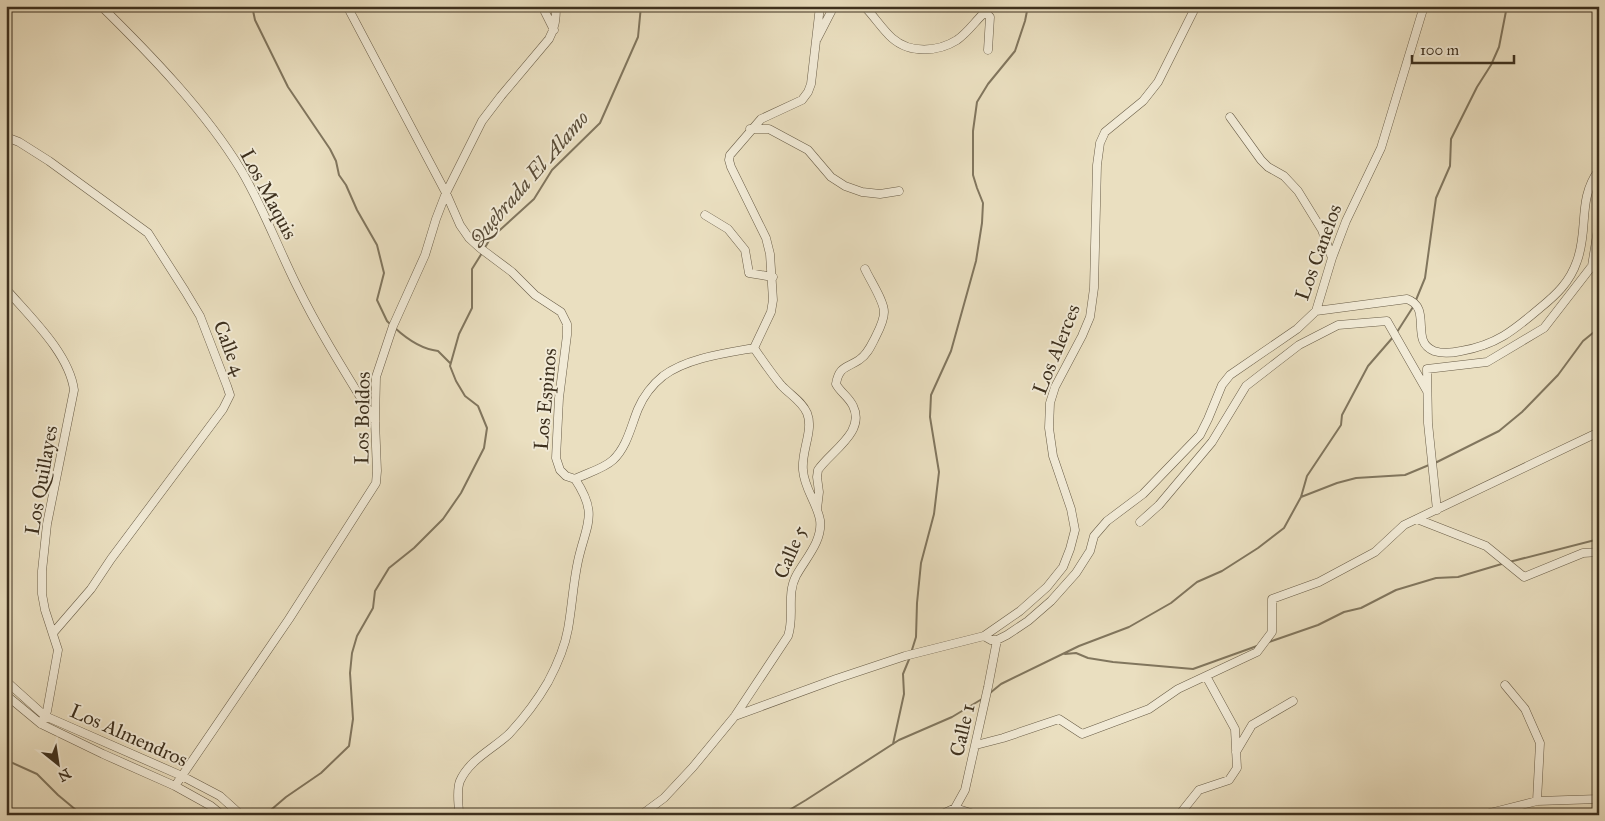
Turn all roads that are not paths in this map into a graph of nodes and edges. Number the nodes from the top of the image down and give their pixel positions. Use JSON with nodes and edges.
{"nodes":[{"id":1,"x":101,"y":6,"type":"edge"},
{"id":2,"x":347,"y":6,"type":"edge"},
{"id":3,"x":542,"y":6,"type":"edge"},
{"id":4,"x":556,"y":6,"type":"edge"},
{"id":5,"x":820,"y":6,"type":"edge"},
{"id":6,"x":834,"y":6,"type":"edge"},
{"id":7,"x":864,"y":6,"type":"edge"},
{"id":8,"x":1196,"y":6,"type":"edge"},
{"id":9,"x":1424,"y":6,"type":"edge"},
{"id":10,"x":554,"y":30,"type":"junction"},
{"id":11,"x":814,"y":46,"type":"junction"},
{"id":12,"x":988,"y":50,"type":"dead end"},
{"id":13,"x":1230,"y":116,"type":"dead end"},
{"id":14,"x":750,"y":130,"type":"junction"},
{"id":15,"x":6,"y":137,"type":"edge"},
{"id":16,"x":1599,"y":170,"type":"edge"},
{"id":17,"x":899,"y":191,"type":"dead end"},
{"id":18,"x":446,"y":193,"type":"junction"},
{"id":19,"x":705,"y":215,"type":"dead end"},
{"id":20,"x":1599,"y":224,"type":"edge"},
{"id":21,"x":1332,"y":258,"type":"junction"},
{"id":22,"x":865,"y":269,"type":"dead end"},
{"id":23,"x":773,"y":277,"type":"junction"},
{"id":24,"x":6,"y":289,"type":"edge"},
{"id":25,"x":1316,"y":311,"type":"junction"},
{"id":26,"x":754,"y":348,"type":"junction"},
{"id":27,"x":1427,"y":392,"type":"junction"},
{"id":28,"x":375,"y":421,"type":"junction"},
{"id":29,"x":1599,"y":432,"type":"edge"},
{"id":30,"x":575,"y":479,"type":"junction"},
{"id":31,"x":1438,"y":510,"type":"junction"},
{"id":32,"x":817,"y":511,"type":"junction"},
{"id":33,"x":1417,"y":519,"type":"junction"},
{"id":34,"x":1140,"y":522,"type":"dead end"},
{"id":35,"x":1599,"y":552,"type":"edge"},
{"id":36,"x":53,"y":633,"type":"junction"},
{"id":37,"x":984,"y":636,"type":"junction"},
{"id":38,"x":997,"y":640,"type":"junction"},
{"id":39,"x":1206,"y":676,"type":"junction"},
{"id":40,"x":6,"y":682,"type":"edge"},
{"id":41,"x":1505,"y":685,"type":"dead end"},
{"id":42,"x":6,"y":695,"type":"edge"},
{"id":43,"x":1293,"y":701,"type":"dead end"},
{"id":44,"x":45,"y":716,"type":"junction"},
{"id":45,"x":735,"y":716,"type":"junction"},
{"id":46,"x":40,"y":724,"type":"junction"},
{"id":47,"x":976,"y":745,"type":"junction"},
{"id":48,"x":1236,"y":752,"type":"junction"},
{"id":49,"x":182,"y":776,"type":"junction"},
{"id":50,"x":175,"y":786,"type":"junction"},
{"id":51,"x":1599,"y":799,"type":"edge"},
{"id":52,"x":1537,"y":801,"type":"junction"},
{"id":53,"x":955,"y":808,"type":"junction"},
{"id":54,"x":222,"y":815,"type":"edge"},
{"id":55,"x":241,"y":815,"type":"edge"},
{"id":56,"x":459,"y":815,"type":"edge"},
{"id":57,"x":641,"y":815,"type":"edge"},
{"id":58,"x":940,"y":815,"type":"edge"},
{"id":59,"x":977,"y":815,"type":"edge"},
{"id":60,"x":1179,"y":815,"type":"edge"},
{"id":61,"x":1482,"y":815,"type":"edge"}],
"edges":[{"from":1,"to":28,"type":"street","name":"Los Maquis"},
{"from":2,"to":18,"type":"street","name":"Los Espinos"},
{"from":3,"to":10,"type":"street"},
{"from":4,"to":10,"type":"street","name":"Los Boldos"},
{"from":5,"to":11,"type":"street"},
{"from":6,"to":11,"type":"street"},
{"from":7,"to":12,"type":"street"},
{"from":8,"to":37,"type":"street","name":"Los Alerces"},
{"from":9,"to":21,"type":"street","name":"Los Canelos"},
{"from":10,"to":18,"type":"street","name":"Los Boldos"},
{"from":11,"to":14,"type":"street"},
{"from":13,"to":21,"type":"street"},
{"from":14,"to":17,"type":"street"},
{"from":14,"to":23,"type":"street"},
{"from":15,"to":36,"type":"street","name":"Calle 4"},
{"from":16,"to":25,"type":"street"},
{"from":18,"to":28,"type":"street","name":"Los Boldos"},
{"from":18,"to":30,"type":"street","name":"Los Espinos"},
{"from":19,"to":23,"type":"street"},
{"from":20,"to":27,"type":"street"},
{"from":21,"to":25,"type":"street","name":"Los Canelos"},
{"from":22,"to":32,"type":"street"},
{"from":23,"to":26,"type":"street"},
{"from":24,"to":36,"type":"street","name":"Los Quillayes"},
{"from":25,"to":38,"type":"street","name":"Los Canelos"},
{"from":26,"to":30,"type":"street"},
{"from":26,"to":32,"type":"street","name":"Calle 5"},
{"from":27,"to":31,"type":"street"},
{"from":27,"to":34,"type":"street"},
{"from":28,"to":49,"type":"street","name":"Los Boldos"},
{"from":29,"to":31,"type":"street"},
{"from":30,"to":56,"type":"street","name":"Los Espinos"},
{"from":31,"to":33,"type":"street"},
{"from":32,"to":45,"type":"street","name":"Calle 5"},
{"from":33,"to":35,"type":"street"},
{"from":33,"to":39,"type":"street"},
{"from":36,"to":44,"type":"street","name":"Los Quillayes"},
{"from":37,"to":38,"type":"street"},
{"from":37,"to":45,"type":"street"},
{"from":38,"to":47,"type":"street","name":"Calle 1"},
{"from":39,"to":47,"type":"street"},
{"from":39,"to":48,"type":"street"},
{"from":40,"to":44,"type":"street","name":"Los Almendros"},
{"from":41,"to":52,"type":"street"},
{"from":42,"to":46,"type":"street","name":"Los Almendros"},
{"from":43,"to":48,"type":"street"},
{"from":44,"to":46,"type":"street","name":"Los Quillayes"},
{"from":44,"to":49,"type":"street","name":"Los Almendros"},
{"from":45,"to":57,"type":"street"},
{"from":46,"to":50,"type":"street","name":"Los Almendros"},
{"from":47,"to":53,"type":"street","name":"Calle 1"},
{"from":48,"to":60,"type":"street"},
{"from":49,"to":50,"type":"street","name":"Los Boldos"},
{"from":49,"to":55,"type":"street","name":"Los Almendros"},
{"from":50,"to":54,"type":"street","name":"Los Almendros"},
{"from":51,"to":52,"type":"street"},
{"from":52,"to":61,"type":"street"},
{"from":53,"to":58,"type":"street"},
{"from":53,"to":59,"type":"street"}]}
